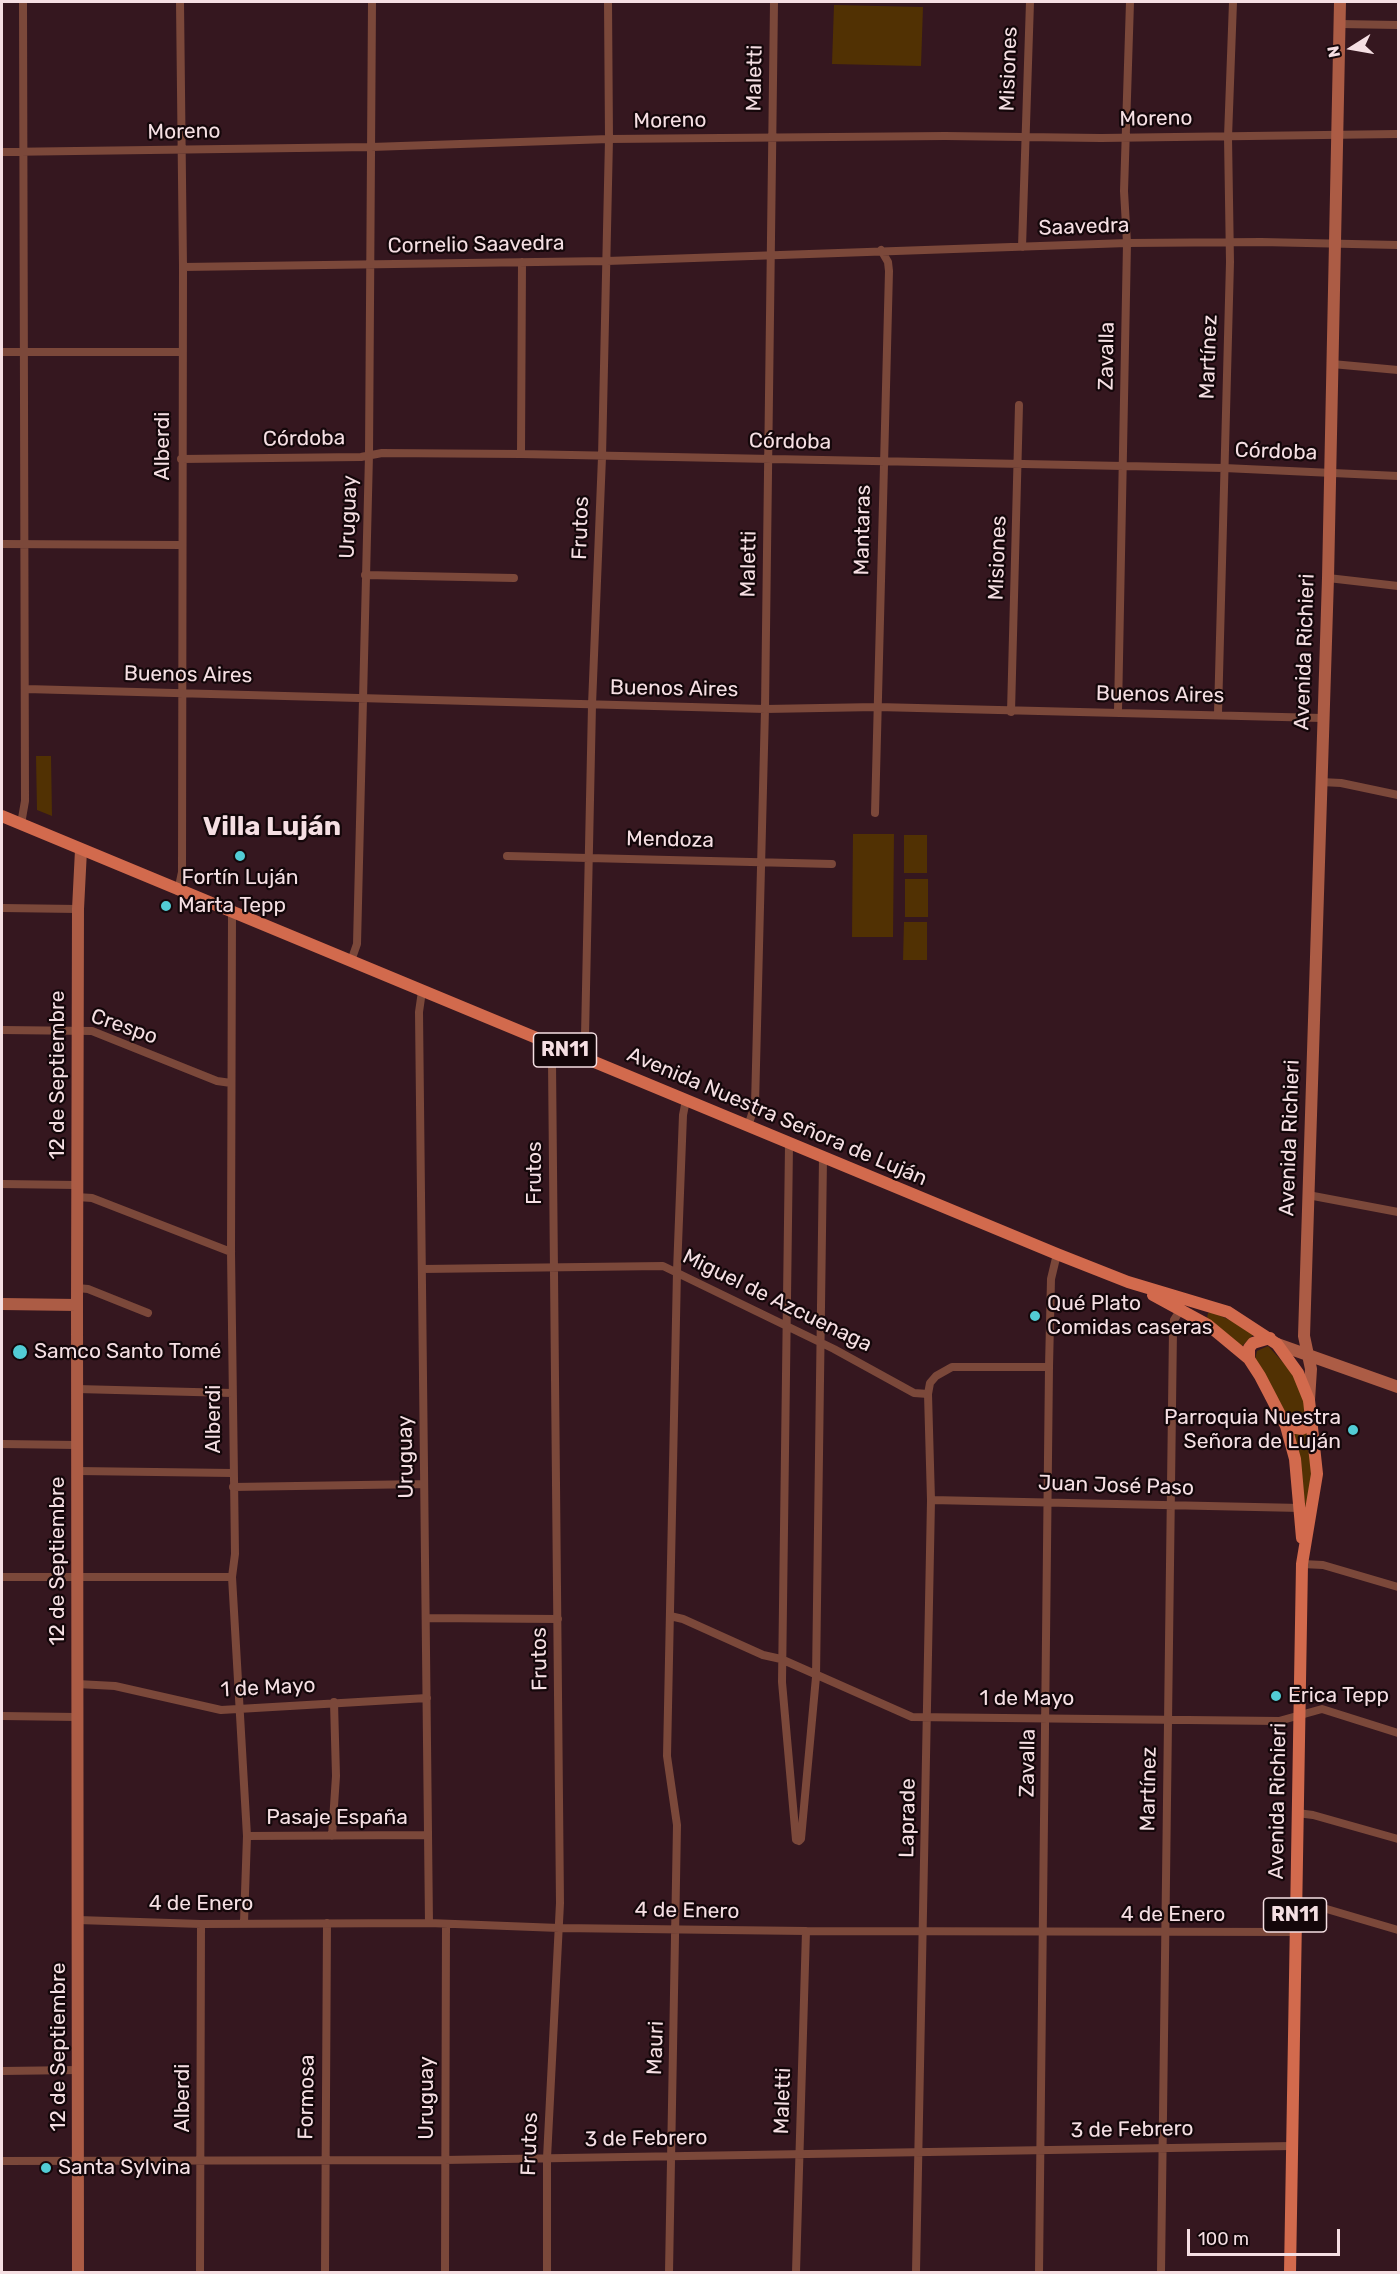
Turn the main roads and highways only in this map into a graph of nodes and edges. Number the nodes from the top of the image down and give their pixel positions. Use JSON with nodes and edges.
{"nodes":[{"id":1,"x":2,"y":816,"type":"edge"},
{"id":2,"x":1128,"y":1282,"type":"junction"},
{"id":3,"x":1274,"y":1341,"type":"junction"},
{"id":4,"x":1249,"y":1359,"type":"junction"},
{"id":5,"x":1309,"y":1400,"type":"joint"},
{"id":6,"x":1313,"y":1421,"type":"junction"},
{"id":7,"x":1286,"y":1426,"type":"junction"},
{"id":8,"x":1303,"y":1561,"type":"junction"},
{"id":9,"x":1290,"y":2272,"type":"edge"}],
"edges":[{"from":1,"to":2,"type":"main road","name":"Avenida Nuestra Señora de Luján","number":"RN11"},
{"from":2,"to":3,"type":"main road","name":"Avenida Nuestra Señora de Luján","number":"RN11"},
{"from":2,"to":4,"type":"main road","number":"RN11"},
{"from":3,"to":4,"type":"main road"},
{"from":3,"to":5,"type":"main road","name":"Avenida Nuestra Señora de Luján","number":"RN11"},
{"from":4,"to":7,"type":"main road","number":"RN11"},
{"from":5,"to":6,"type":"main road","name":"Avenida Richieri","number":"RN11"},
{"from":6,"to":7,"type":"main road"},
{"from":6,"to":8,"type":"main road","name":"Avenida Richieri","number":"RN11"},
{"from":7,"to":8,"type":"main road","number":"RN11"},
{"from":8,"to":9,"type":"main road","name":"Avenida Richieri","number":"RN11"}]}
